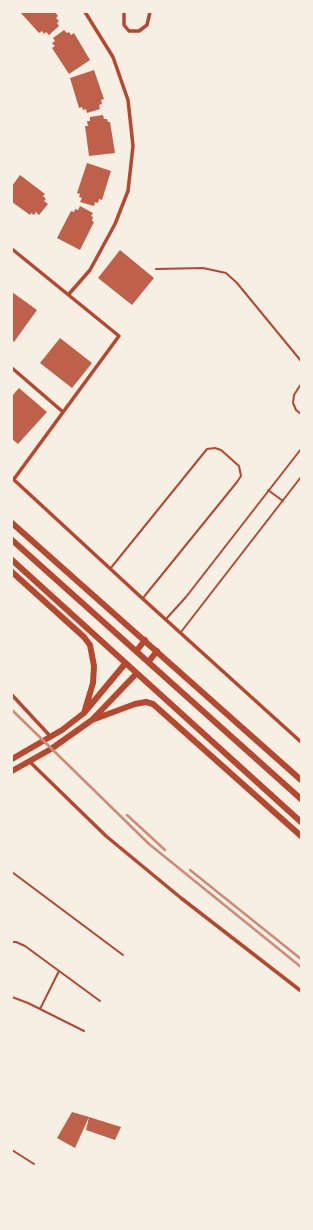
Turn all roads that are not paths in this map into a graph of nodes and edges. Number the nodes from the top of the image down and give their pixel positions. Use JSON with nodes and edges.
{"nodes":[{"id":1,"x":85,"y":12,"type":"edge"},
{"id":2,"x":124,"y":12,"type":"edge"},
{"id":3,"x":150,"y":12,"type":"edge"},
{"id":4,"x":12,"y":249,"type":"edge"},
{"id":5,"x":156,"y":268,"type":"dead end"},
{"id":6,"x":69,"y":294,"type":"junction"},
{"id":7,"x":301,"y":361,"type":"edge"},
{"id":8,"x":12,"y":368,"type":"edge"},
{"id":9,"x":301,"y":384,"type":"edge"},
{"id":10,"x":63,"y":412,"type":"junction"},
{"id":11,"x":301,"y":414,"type":"edge"},
{"id":12,"x":301,"y":449,"type":"edge"},
{"id":13,"x":301,"y":477,"type":"edge"},
{"id":14,"x":13,"y":478,"type":"edge"},
{"id":15,"x":268,"y":490,"type":"junction"},
{"id":16,"x":283,"y":501,"type":"junction"},
{"id":17,"x":12,"y":522,"type":"edge"},
{"id":18,"x":12,"y":540,"type":"edge"},
{"id":19,"x":12,"y":560,"type":"edge"},
{"id":20,"x":110,"y":569,"type":"junction"},
{"id":21,"x":12,"y":572,"type":"edge"},
{"id":22,"x":142,"y":599,"type":"junction"},
{"id":23,"x":166,"y":619,"type":"junction"},
{"id":24,"x":181,"y":632,"type":"junction"},
{"id":25,"x":145,"y":640,"type":"junction"},
{"id":26,"x":138,"y":649,"type":"dead end"},
{"id":27,"x":157,"y":651,"type":"junction"},
{"id":28,"x":150,"y":660,"type":"dead end"},
{"id":29,"x":124,"y":665,"type":"dead end"},
{"id":30,"x":135,"y":676,"type":"dead end"},
{"id":31,"x":12,"y":695,"type":"edge"},
{"id":32,"x":84,"y":713,"type":"junction"},
{"id":33,"x":92,"y":720,"type":"junction"},
{"id":34,"x":51,"y":736,"type":"junction"},
{"id":35,"x":301,"y":742,"type":"edge"},
{"id":36,"x":12,"y":759,"type":"edge"},
{"id":37,"x":30,"y":762,"type":"junction"},
{"id":38,"x":12,"y":771,"type":"edge"},
{"id":39,"x":301,"y":780,"type":"edge"},
{"id":40,"x":301,"y":799,"type":"edge"},
{"id":41,"x":300,"y":821,"type":"edge"},
{"id":42,"x":301,"y":836,"type":"edge"},
{"id":43,"x":12,"y":872,"type":"edge"},
{"id":44,"x":12,"y":942,"type":"edge"},
{"id":45,"x":123,"y":955,"type":"dead end"},
{"id":46,"x":59,"y":970,"type":"junction"},
{"id":47,"x":301,"y":991,"type":"edge"},
{"id":48,"x":12,"y":997,"type":"edge"},
{"id":49,"x":100,"y":1001,"type":"dead end"},
{"id":50,"x":40,"y":1009,"type":"junction"},
{"id":51,"x":84,"y":1031,"type":"dead end"},
{"id":52,"x":12,"y":1150,"type":"edge"},
{"id":53,"x":34,"y":1164,"type":"dead end"}],
"edges":[{"from":1,"to":6,"type":"street"},
{"from":2,"to":3,"type":"street"},
{"from":4,"to":6,"type":"street"},
{"from":5,"to":7,"type":"lane"},
{"from":6,"to":10,"type":"street"},
{"from":8,"to":10,"type":"street"},
{"from":9,"to":11,"type":"lane"},
{"from":10,"to":14,"type":"street"},
{"from":12,"to":15,"type":"lane"},
{"from":13,"to":16,"type":"lane"},
{"from":14,"to":20,"type":"street"},
{"from":15,"to":16,"type":"lane"},
{"from":15,"to":23,"type":"lane"},
{"from":16,"to":24,"type":"lane"},
{"from":17,"to":25,"type":"main road"},
{"from":18,"to":40,"type":"main road"},
{"from":19,"to":41,"type":"main road"},
{"from":20,"to":22,"type":"street"},
{"from":20,"to":22,"type":"lane"},
{"from":21,"to":32,"type":"main road"},
{"from":22,"to":23,"type":"street"},
{"from":23,"to":24,"type":"street"},
{"from":24,"to":35,"type":"street"},
{"from":25,"to":26,"type":"main road"},
{"from":25,"to":27,"type":"main road"},
{"from":27,"to":28,"type":"main road"},
{"from":27,"to":39,"type":"main road"},
{"from":29,"to":32,"type":"main road"},
{"from":30,"to":33,"type":"main road"},
{"from":31,"to":34,"type":"street"},
{"from":32,"to":34,"type":"main road"},
{"from":33,"to":37,"type":"main road"},
{"from":33,"to":42,"type":"main road"},
{"from":34,"to":36,"type":"main road"},
{"from":37,"to":38,"type":"main road"},
{"from":37,"to":47,"type":"street"},
{"from":43,"to":45,"type":"lane"},
{"from":44,"to":46,"type":"lane"},
{"from":46,"to":49,"type":"lane"},
{"from":46,"to":50,"type":"lane"},
{"from":48,"to":50,"type":"lane"},
{"from":50,"to":51,"type":"lane"},
{"from":52,"to":53,"type":"lane"}]}
